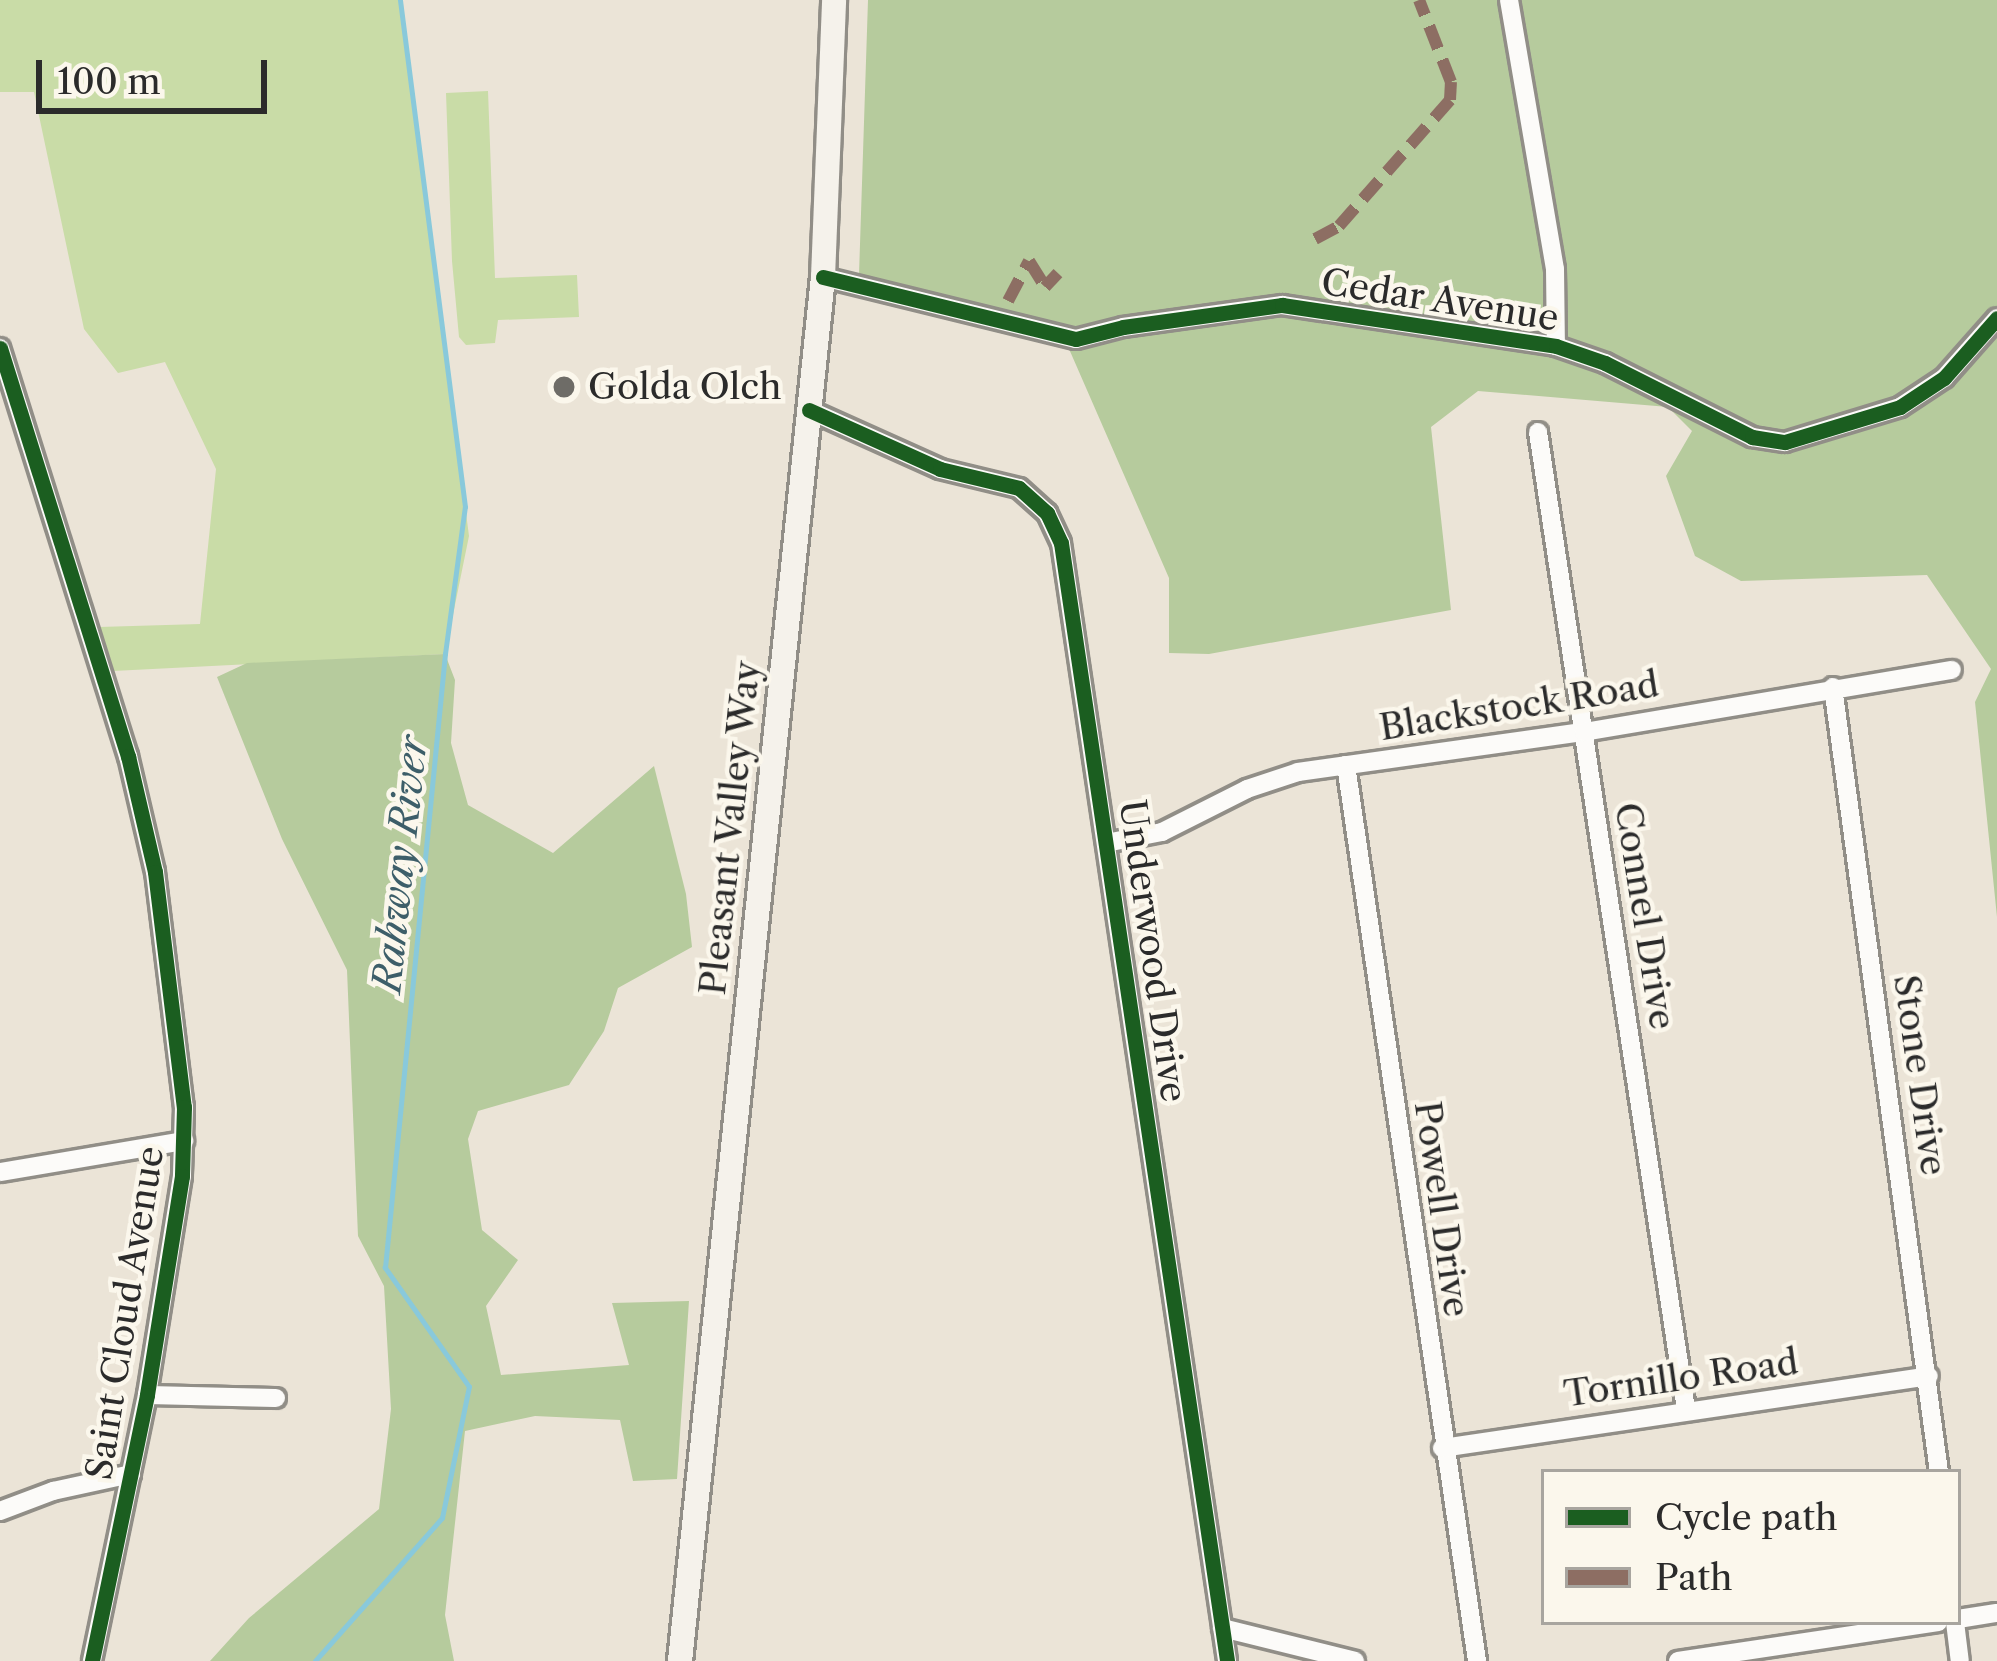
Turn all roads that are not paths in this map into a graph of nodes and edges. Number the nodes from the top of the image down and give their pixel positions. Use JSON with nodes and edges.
{"nodes":[{"id":1,"x":834,"y":0,"type":"edge"},
{"id":2,"x":1509,"y":0,"type":"edge"},
{"id":3,"x":823,"y":277,"type":"junction"},
{"id":4,"x":1997,"y":318,"type":"edge"},
{"id":5,"x":1556,"y":346,"type":"junction"},
{"id":6,"x":0,"y":348,"type":"edge"},
{"id":7,"x":4,"y":374,"type":"edge"},
{"id":8,"x":809,"y":410,"type":"junction"},
{"id":9,"x":1538,"y":432,"type":"dead end"},
{"id":10,"x":1952,"y":670,"type":"dead end"},
{"id":11,"x":1833,"y":687,"type":"junction"},
{"id":12,"x":1584,"y":733,"type":"junction"},
{"id":13,"x":1346,"y":765,"type":"junction"},
{"id":14,"x":1106,"y":843,"type":"junction"},
{"id":15,"x":184,"y":1141,"type":"junction"},
{"id":16,"x":0,"y":1170,"type":"edge"},
{"id":17,"x":1929,"y":1376,"type":"junction"},
{"id":18,"x":146,"y":1394,"type":"junction"},
{"id":19,"x":276,"y":1398,"type":"dead end"},
{"id":20,"x":1686,"y":1409,"type":"junction"},
{"id":21,"x":1442,"y":1448,"type":"junction"},
{"id":22,"x":1939,"y":1469,"type":"edge"},
{"id":23,"x":131,"y":1474,"type":"junction"},
{"id":24,"x":0,"y":1511,"type":"edge"},
{"id":25,"x":1997,"y":1613,"type":"edge"},
{"id":26,"x":1961,"y":1619,"type":"edge"},
{"id":27,"x":1918,"y":1625,"type":"edge"},
{"id":28,"x":1957,"y":1625,"type":"edge"},
{"id":29,"x":1222,"y":1628,"type":"junction"},
{"id":30,"x":92,"y":1661,"type":"edge"},
{"id":31,"x":680,"y":1661,"type":"edge"},
{"id":32,"x":1227,"y":1661,"type":"edge"},
{"id":33,"x":1355,"y":1661,"type":"edge"},
{"id":34,"x":1477,"y":1661,"type":"edge"},
{"id":35,"x":1678,"y":1661,"type":"edge"},
{"id":36,"x":1960,"y":1661,"type":"edge"}],
"edges":[{"from":1,"to":3,"type":"main road","name":"Pleasant Valley Way"},
{"from":2,"to":5,"type":"street","name":"Cedar Avenue"},
{"from":3,"to":5,"type":"street","name":"Cedar Avenue"},
{"from":3,"to":8,"type":"main road","name":"Pleasant Valley Way"},
{"from":4,"to":5,"type":"street","name":"Cedar Avenue"},
{"from":6,"to":7,"type":"street","name":"Saint Cloud Avenue"},
{"from":7,"to":15,"type":"street","name":"Saint Cloud Avenue"},
{"from":8,"to":14,"type":"street","name":"Underwood Drive"},
{"from":8,"to":31,"type":"main road","name":"Pleasant Valley Way"},
{"from":9,"to":12,"type":"street","name":"Connel Drive"},
{"from":10,"to":11,"type":"street","name":"Blackstock Road"},
{"from":11,"to":12,"type":"street","name":"Blackstock Road"},
{"from":11,"to":17,"type":"street","name":"Stone Drive"},
{"from":12,"to":13,"type":"street","name":"Blackstock Road"},
{"from":12,"to":20,"type":"street","name":"Connel Drive"},
{"from":13,"to":14,"type":"street","name":"Blackstock Road"},
{"from":13,"to":21,"type":"street","name":"Powell Drive"},
{"from":14,"to":29,"type":"street","name":"Underwood Drive"},
{"from":15,"to":16,"type":"street"},
{"from":15,"to":18,"type":"street","name":"Saint Cloud Avenue"},
{"from":17,"to":20,"type":"street","name":"Tornillo Road"},
{"from":17,"to":22,"type":"street","name":"Stone Drive"},
{"from":18,"to":19,"type":"street"},
{"from":18,"to":23,"type":"street","name":"Saint Cloud Avenue"},
{"from":20,"to":21,"type":"street","name":"Tornillo Road"},
{"from":21,"to":34,"type":"street","name":"Powell Drive"},
{"from":23,"to":24,"type":"street"},
{"from":23,"to":30,"type":"street","name":"Saint Cloud Avenue"},
{"from":25,"to":26,"type":"street"},
{"from":27,"to":35,"type":"street"},
{"from":28,"to":36,"type":"street"},
{"from":29,"to":32,"type":"street","name":"Underwood Drive"},
{"from":29,"to":33,"type":"street"}]}
